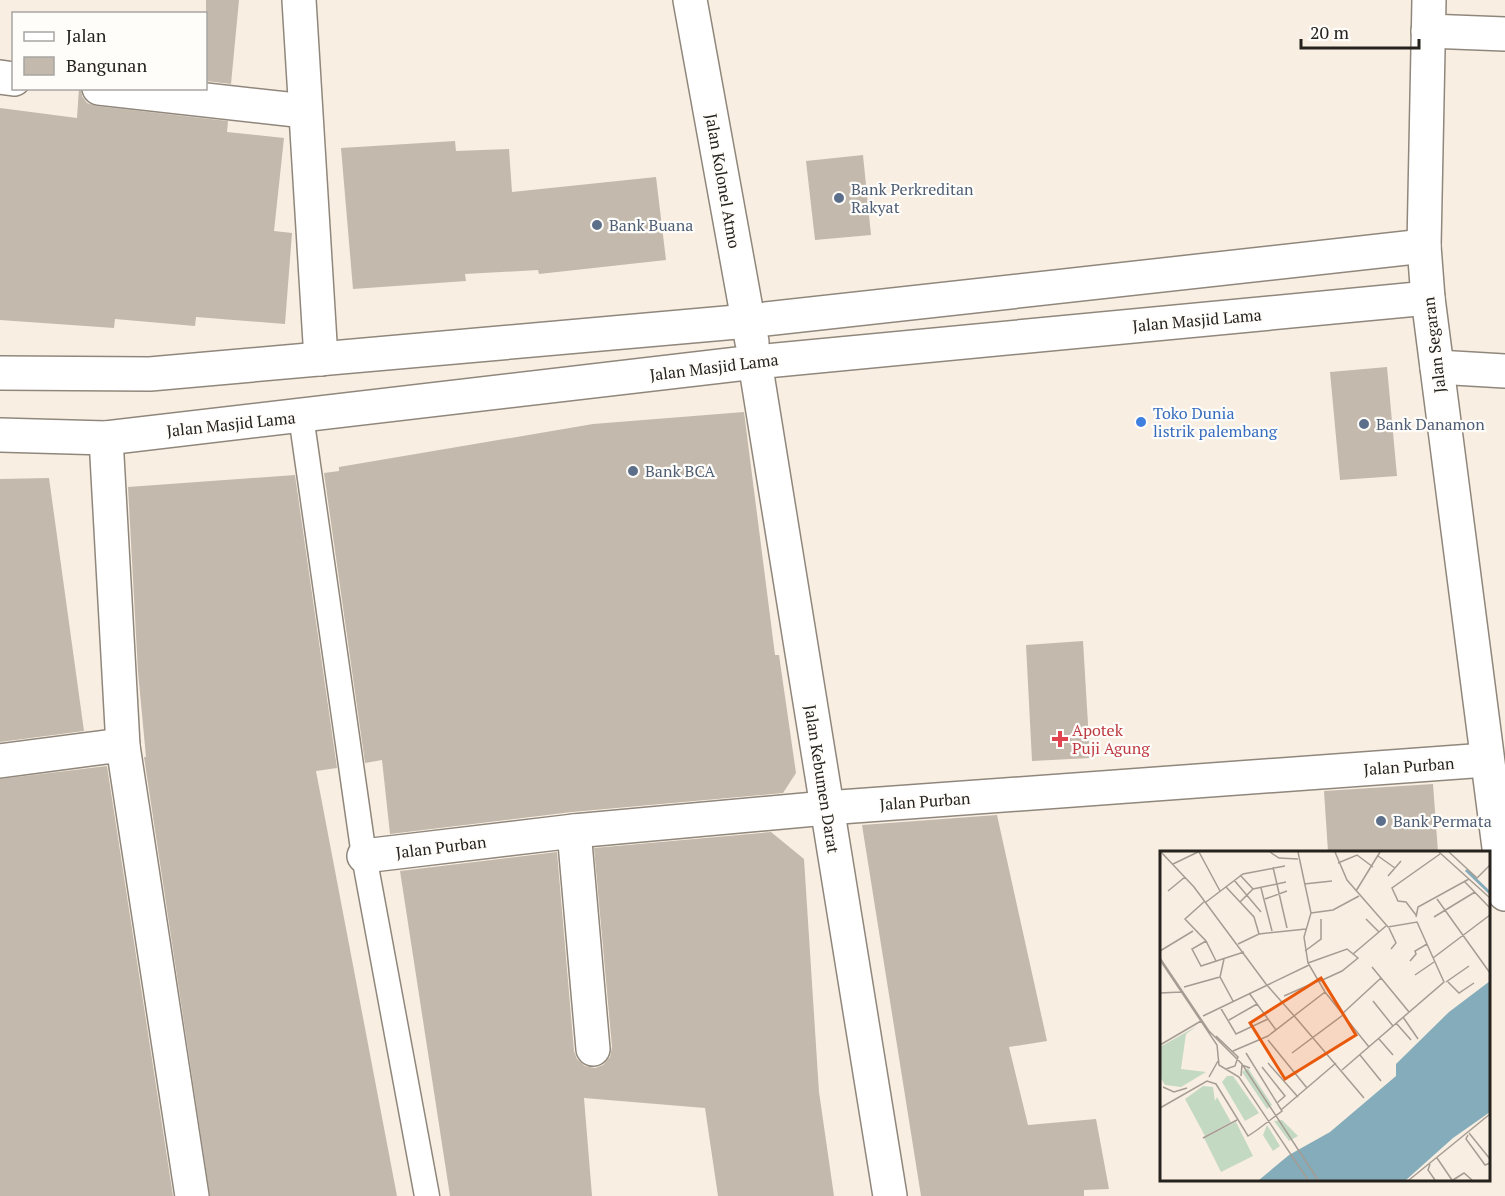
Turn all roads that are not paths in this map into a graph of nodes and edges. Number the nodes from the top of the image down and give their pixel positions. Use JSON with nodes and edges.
{"nodes":[{"id":1,"x":299,"y":0,"type":"edge"},
{"id":2,"x":690,"y":0,"type":"edge"},
{"id":3,"x":1428,"y":15,"type":"edge"},
{"id":4,"x":1505,"y":34,"type":"edge"},
{"id":5,"x":117,"y":90,"type":"edge"},
{"id":6,"x":305,"y":111,"type":"junction"},
{"id":7,"x":1424,"y":246,"type":"junction"},
{"id":8,"x":1173,"y":274,"type":"junction"},
{"id":9,"x":994,"y":294,"type":"junction"},
{"id":10,"x":1428,"y":298,"type":"junction"},
{"id":11,"x":748,"y":321,"type":"junction"},
{"id":12,"x":1177,"y":322,"type":"junction"},
{"id":13,"x":1005,"y":338,"type":"junction"},
{"id":14,"x":321,"y":359,"type":"junction"},
{"id":15,"x":755,"y":362,"type":"junction"},
{"id":16,"x":1437,"y":367,"type":"junction"},
{"id":17,"x":1505,"y":370,"type":"edge"},
{"id":18,"x":0,"y":373,"type":"edge"},
{"id":19,"x":301,"y":416,"type":"junction"},
{"id":20,"x":0,"y":435,"type":"edge"},
{"id":21,"x":106,"y":438,"type":"junction"},
{"id":22,"x":123,"y":746,"type":"junction"},
{"id":23,"x":1492,"y":747,"type":"edge"},
{"id":24,"x":0,"y":761,"type":"edge"},
{"id":25,"x":826,"y":808,"type":"junction"},
{"id":26,"x":574,"y":831,"type":"junction"},
{"id":27,"x":364,"y":856,"type":"junction"},
{"id":28,"x":1505,"y":894,"type":"edge"},
{"id":29,"x":593,"y":1049,"type":"dead end"},
{"id":30,"x":192,"y":1196,"type":"edge"},
{"id":31,"x":427,"y":1196,"type":"edge"},
{"id":32,"x":890,"y":1196,"type":"edge"}],
"edges":[{"from":1,"to":6,"type":"street"},
{"from":2,"to":11,"type":"street","name":"Jalan Kolonel Atmo"},
{"from":3,"to":4,"type":"street"},
{"from":3,"to":7,"type":"street","name":"Jalan Segaran"},
{"from":5,"to":6,"type":"street"},
{"from":6,"to":14,"type":"street"},
{"from":7,"to":8,"type":"street"},
{"from":7,"to":10,"type":"street","name":"Jalan Segaran"},
{"from":8,"to":9,"type":"street"},
{"from":8,"to":12,"type":"street"},
{"from":9,"to":11,"type":"street"},
{"from":9,"to":13,"type":"street"},
{"from":10,"to":12,"type":"street","name":"Jalan Masjid Lama"},
{"from":10,"to":16,"type":"street","name":"Jalan Segaran"},
{"from":11,"to":14,"type":"street"},
{"from":11,"to":15,"type":"street","name":"Jalan Kolonel Atmo"},
{"from":12,"to":13,"type":"street","name":"Jalan Masjid Lama"},
{"from":13,"to":15,"type":"street","name":"Jalan Masjid Lama"},
{"from":14,"to":18,"type":"street"},
{"from":15,"to":19,"type":"street","name":"Jalan Masjid Lama"},
{"from":15,"to":25,"type":"street","name":"Jalan Kebumen Darat"},
{"from":16,"to":17,"type":"street"},
{"from":16,"to":23,"type":"street","name":"Jalan Segaran"},
{"from":19,"to":21,"type":"street","name":"Jalan Masjid Lama"},
{"from":19,"to":27,"type":"lane"},
{"from":20,"to":21,"type":"street","name":"Jalan Masjid Lama"},
{"from":21,"to":22,"type":"street"},
{"from":22,"to":24,"type":"street"},
{"from":22,"to":30,"type":"street"},
{"from":23,"to":25,"type":"street","name":"Jalan Purban"},
{"from":23,"to":28,"type":"street","name":"Jalan Segaran"},
{"from":25,"to":26,"type":"street","name":"Jalan Purban"},
{"from":25,"to":32,"type":"street","name":"Jalan Kebumen Darat"},
{"from":26,"to":27,"type":"street","name":"Jalan Purban"},
{"from":26,"to":29,"type":"street"},
{"from":27,"to":31,"type":"lane"}]}
